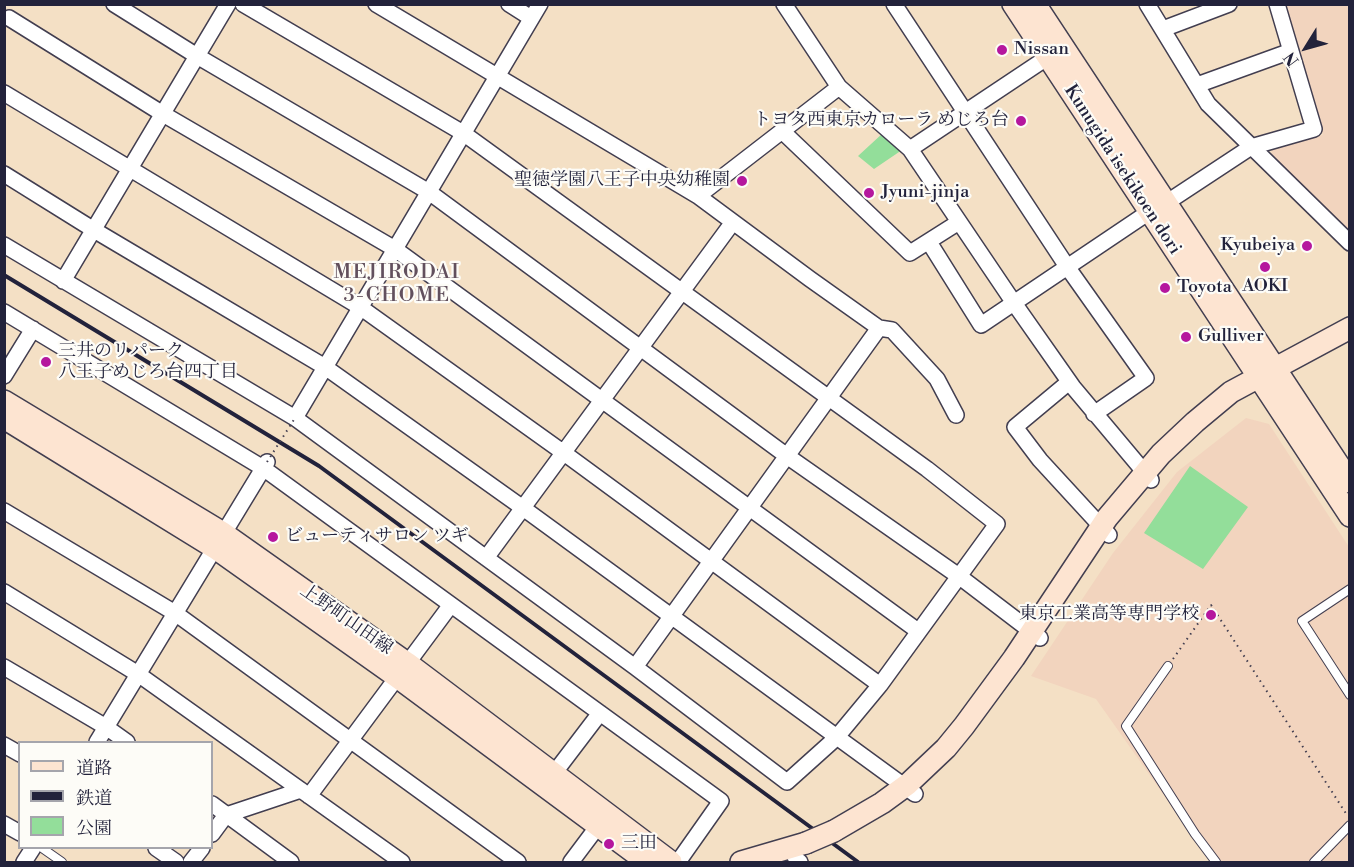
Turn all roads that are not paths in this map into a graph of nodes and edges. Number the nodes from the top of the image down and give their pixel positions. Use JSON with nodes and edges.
{"nodes":[{"id":1,"x":114,"y":4,"type":"edge"},
{"id":2,"x":228,"y":4,"type":"edge"},
{"id":3,"x":243,"y":4,"type":"edge"},
{"id":4,"x":376,"y":4,"type":"edge"},
{"id":5,"x":509,"y":4,"type":"edge"},
{"id":6,"x":784,"y":4,"type":"edge"},
{"id":7,"x":894,"y":4,"type":"edge"},
{"id":8,"x":1013,"y":4,"type":"edge"},
{"id":9,"x":1035,"y":4,"type":"edge"},
{"id":10,"x":1147,"y":4,"type":"edge"},
{"id":11,"x":1229,"y":4,"type":"edge"},
{"id":12,"x":1277,"y":4,"type":"edge"},
{"id":13,"x":536,"y":11,"type":"edge"},
{"id":14,"x":10,"y":16,"type":"edge"},
{"id":15,"x":1163,"y":28,"type":"junction"},
{"id":16,"x":1291,"y":51,"type":"junction"},
{"id":17,"x":197,"y":56,"type":"junction"},
{"id":18,"x":1048,"y":57,"type":"junction"},
{"id":19,"x":497,"y":76,"type":"junction"},
{"id":20,"x":1197,"y":85,"type":"junction"},
{"id":21,"x":839,"y":87,"type":"junction"},
{"id":22,"x":4,"y":93,"type":"edge"},
{"id":23,"x":966,"y":111,"type":"junction"},
{"id":24,"x":163,"y":114,"type":"junction"},
{"id":25,"x":782,"y":131,"type":"junction"},
{"id":26,"x":463,"y":133,"type":"junction"},
{"id":27,"x":1251,"y":147,"type":"junction"},
{"id":28,"x":910,"y":149,"type":"junction"},
{"id":29,"x":129,"y":170,"type":"junction"},
{"id":30,"x":4,"y":174,"type":"edge"},
{"id":31,"x":429,"y":192,"type":"junction"},
{"id":32,"x":698,"y":196,"type":"junction"},
{"id":33,"x":1157,"y":208,"type":"junction"},
{"id":34,"x":733,"y":222,"type":"junction"},
{"id":35,"x":959,"y":222,"type":"junction"},
{"id":36,"x":94,"y":230,"type":"junction"},
{"id":37,"x":929,"y":242,"type":"junction"},
{"id":38,"x":1350,"y":243,"type":"edge"},
{"id":39,"x":4,"y":245,"type":"edge"},
{"id":40,"x":395,"y":249,"type":"junction"},
{"id":41,"x":1068,"y":268,"type":"junction"},
{"id":42,"x":63,"y":281,"type":"junction"},
{"id":43,"x":682,"y":292,"type":"junction"},
{"id":44,"x":1014,"y":303,"type":"junction"},
{"id":45,"x":360,"y":307,"type":"junction"},
{"id":46,"x":4,"y":312,"type":"edge"},
{"id":47,"x":879,"y":328,"type":"junction"},
{"id":48,"x":1350,"y":328,"type":"edge"},
{"id":49,"x":33,"y":329,"type":"junction"},
{"id":50,"x":640,"y":348,"type":"junction"},
{"id":51,"x":325,"y":367,"type":"junction"},
{"id":52,"x":1267,"y":374,"type":"junction"},
{"id":53,"x":4,"y":376,"type":"edge"},
{"id":54,"x":1070,"y":382,"type":"junction"},
{"id":55,"x":829,"y":398,"type":"junction"},
{"id":56,"x":603,"y":399,"type":"junction"},
{"id":57,"x":4,"y":401,"type":"edge"},
{"id":58,"x":956,"y":414,"type":"dead end"},
{"id":59,"x":1095,"y":414,"type":"junction"},
{"id":60,"x":4,"y":418,"type":"edge"},
{"id":61,"x":295,"y":418,"type":"junction"},
{"id":62,"x":63,"y":446,"type":"junction"},
{"id":63,"x":564,"y":453,"type":"junction"},
{"id":64,"x":787,"y":456,"type":"junction"},
{"id":65,"x":265,"y":465,"type":"junction"},
{"id":66,"x":1148,"y":477,"type":"junction"},
{"id":67,"x":1350,"y":482,"type":"edge"},
{"id":68,"x":750,"y":507,"type":"junction"},
{"id":69,"x":523,"y":508,"type":"junction"},
{"id":70,"x":4,"y":511,"type":"edge"},
{"id":71,"x":1350,"y":516,"type":"edge"},
{"id":72,"x":1105,"y":530,"type":"junction"},
{"id":73,"x":219,"y":541,"type":"junction"},
{"id":74,"x":486,"y":558,"type":"junction"},
{"id":75,"x":711,"y":561,"type":"junction"},
{"id":76,"x":960,"y":577,"type":"junction"},
{"id":77,"x":1350,"y":589,"type":"edge"},
{"id":78,"x":4,"y":592,"type":"edge"},
{"id":79,"x":450,"y":606,"type":"junction"},
{"id":80,"x":175,"y":613,"type":"junction"},
{"id":81,"x":671,"y":616,"type":"junction"},
{"id":82,"x":918,"y":631,"type":"junction"},
{"id":83,"x":1035,"y":634,"type":"junction"},
{"id":84,"x":1168,"y":666,"type":"road end"},
{"id":85,"x":4,"y":667,"type":"edge"},
{"id":86,"x":635,"y":667,"type":"junction"},
{"id":87,"x":402,"y":670,"type":"junction"},
{"id":88,"x":138,"y":674,"type":"junction"},
{"id":89,"x":880,"y":685,"type":"junction"},
{"id":90,"x":1350,"y":695,"type":"edge"},
{"id":91,"x":600,"y":713,"type":"junction"},
{"id":92,"x":106,"y":727,"type":"junction"},
{"id":93,"x":836,"y":738,"type":"junction"},
{"id":94,"x":98,"y":741,"type":"edge"},
{"id":95,"x":126,"y":741,"type":"edge"},
{"id":96,"x":350,"y":741,"type":"junction"},
{"id":97,"x":4,"y":745,"type":"edge"},
{"id":98,"x":18,"y":753,"type":"edge"},
{"id":99,"x":550,"y":780,"type":"junction"},
{"id":100,"x":909,"y":790,"type":"junction"},
{"id":101,"x":305,"y":793,"type":"junction"},
{"id":102,"x":213,"y":805,"type":"edge"},
{"id":103,"x":226,"y":815,"type":"junction"},
{"id":104,"x":602,"y":820,"type":"junction"},
{"id":105,"x":4,"y":824,"type":"edge"},
{"id":106,"x":1350,"y":825,"type":"edge"},
{"id":107,"x":18,"y":832,"type":"edge"},
{"id":108,"x":213,"y":833,"type":"edge"},
{"id":109,"x":32,"y":849,"type":"edge"},
{"id":110,"x":43,"y":849,"type":"edge"},
{"id":111,"x":157,"y":849,"type":"edge"},
{"id":112,"x":201,"y":849,"type":"edge"},
{"id":113,"x":800,"y":854,"type":"edge"},
{"id":114,"x":501,"y":858,"type":"edge"},
{"id":115,"x":24,"y":862,"type":"edge"},
{"id":116,"x":62,"y":862,"type":"edge"},
{"id":117,"x":176,"y":862,"type":"edge"},
{"id":118,"x":191,"y":862,"type":"edge"},
{"id":119,"x":291,"y":862,"type":"edge"},
{"id":120,"x":402,"y":862,"type":"edge"},
{"id":121,"x":518,"y":862,"type":"edge"},
{"id":122,"x":571,"y":862,"type":"edge"},
{"id":123,"x":646,"y":862,"type":"edge"},
{"id":124,"x":671,"y":862,"type":"edge"},
{"id":125,"x":678,"y":862,"type":"edge"},
{"id":126,"x":741,"y":862,"type":"edge"},
{"id":127,"x":1216,"y":862,"type":"edge"},
{"id":128,"x":1314,"y":862,"type":"edge"}],
"edges":[{"from":1,"to":17,"type":"street"},
{"from":2,"to":17,"type":"street"},
{"from":3,"to":26,"type":"street"},
{"from":4,"to":19,"type":"street"},
{"from":5,"to":13,"type":"street"},
{"from":6,"to":21,"type":"street"},
{"from":7,"to":23,"type":"street"},
{"from":8,"to":18,"type":"street","name":"Kunugida isekikoen dori"},
{"from":9,"to":33,"type":"street","name":"Kunugida isekikoen dori"},
{"from":10,"to":15,"type":"street"},
{"from":11,"to":15,"type":"street"},
{"from":12,"to":16,"type":"street"},
{"from":13,"to":19,"type":"street"},
{"from":14,"to":24,"type":"street"},
{"from":15,"to":20,"type":"street"},
{"from":16,"to":20,"type":"street"},
{"from":16,"to":27,"type":"street"},
{"from":17,"to":24,"type":"street"},
{"from":17,"to":31,"type":"street"},
{"from":18,"to":23,"type":"street"},
{"from":18,"to":33,"type":"street","name":"Kunugida isekikoen dori"},
{"from":19,"to":26,"type":"street"},
{"from":19,"to":32,"type":"street"},
{"from":20,"to":27,"type":"street"},
{"from":21,"to":25,"type":"street"},
{"from":21,"to":28,"type":"street"},
{"from":22,"to":29,"type":"street"},
{"from":23,"to":28,"type":"street"},
{"from":23,"to":41,"type":"street"},
{"from":24,"to":29,"type":"street"},
{"from":24,"to":40,"type":"street"},
{"from":25,"to":32,"type":"street"},
{"from":25,"to":37,"type":"street"},
{"from":26,"to":31,"type":"street"},
{"from":26,"to":43,"type":"street"},
{"from":27,"to":33,"type":"street"},
{"from":27,"to":38,"type":"street"},
{"from":28,"to":35,"type":"street"},
{"from":29,"to":36,"type":"street"},
{"from":29,"to":45,"type":"street"},
{"from":30,"to":36,"type":"street"},
{"from":31,"to":40,"type":"street"},
{"from":31,"to":50,"type":"street"},
{"from":32,"to":34,"type":"street"},
{"from":33,"to":41,"type":"street"},
{"from":33,"to":52,"type":"street","name":"Kunugida isekikoen dori"},
{"from":34,"to":43,"type":"street"},
{"from":34,"to":47,"type":"street"},
{"from":35,"to":37,"type":"street"},
{"from":35,"to":44,"type":"street"},
{"from":36,"to":42,"type":"street"},
{"from":36,"to":51,"type":"street"},
{"from":37,"to":44,"type":"street"},
{"from":39,"to":42,"type":"street"},
{"from":40,"to":45,"type":"street"},
{"from":40,"to":56,"type":"street"},
{"from":41,"to":44,"type":"street"},
{"from":41,"to":59,"type":"street"},
{"from":42,"to":61,"type":"street"},
{"from":43,"to":50,"type":"street"},
{"from":43,"to":55,"type":"street"},
{"from":44,"to":54,"type":"street"},
{"from":45,"to":51,"type":"street"},
{"from":45,"to":63,"type":"street"},
{"from":46,"to":49,"type":"street"},
{"from":47,"to":55,"type":"street"},
{"from":47,"to":58,"type":"street"},
{"from":48,"to":52,"type":"street"},
{"from":49,"to":53,"type":"street"},
{"from":49,"to":65,"type":"street"},
{"from":50,"to":56,"type":"street"},
{"from":50,"to":64,"type":"street"},
{"from":51,"to":61,"type":"street"},
{"from":51,"to":69,"type":"street"},
{"from":52,"to":66,"type":"street"},
{"from":52,"to":67,"type":"street","name":"Kunugida isekikoen dori"},
{"from":52,"to":71,"type":"street","name":"Kunugida isekikoen dori"},
{"from":54,"to":59,"type":"street"},
{"from":54,"to":72,"type":"street"},
{"from":55,"to":64,"type":"street"},
{"from":55,"to":76,"type":"street"},
{"from":56,"to":63,"type":"street"},
{"from":56,"to":68,"type":"street"},
{"from":57,"to":62,"type":"street","name":"上野町山田線"},
{"from":59,"to":66,"type":"street"},
{"from":60,"to":62,"type":"street","name":"上野町山田線"},
{"from":61,"to":74,"type":"street"},
{"from":62,"to":73,"type":"street","name":"上野町山田線"},
{"from":63,"to":69,"type":"street"},
{"from":63,"to":75,"type":"street"},
{"from":64,"to":68,"type":"street"},
{"from":64,"to":76,"type":"street"},
{"from":65,"to":73,"type":"street"},
{"from":65,"to":79,"type":"street"},
{"from":66,"to":72,"type":"street"},
{"from":68,"to":75,"type":"street"},
{"from":68,"to":82,"type":"street"},
{"from":69,"to":74,"type":"street"},
{"from":69,"to":81,"type":"street"},
{"from":70,"to":80,"type":"street"},
{"from":72,"to":83,"type":"street"},
{"from":73,"to":80,"type":"street"},
{"from":73,"to":87,"type":"street","name":"上野町山田線"},
{"from":74,"to":86,"type":"street"},
{"from":75,"to":81,"type":"street"},
{"from":75,"to":89,"type":"street"},
{"from":76,"to":82,"type":"street"},
{"from":76,"to":83,"type":"street"},
{"from":77,"to":90,"type":"lane"},
{"from":78,"to":88,"type":"street"},
{"from":79,"to":87,"type":"street"},
{"from":79,"to":91,"type":"street"},
{"from":80,"to":88,"type":"street"},
{"from":80,"to":96,"type":"street"},
{"from":81,"to":86,"type":"street"},
{"from":81,"to":93,"type":"street"},
{"from":82,"to":89,"type":"street"},
{"from":83,"to":100,"type":"street"},
{"from":84,"to":127,"type":"lane"},
{"from":85,"to":92,"type":"street"},
{"from":86,"to":93,"type":"street"},
{"from":87,"to":96,"type":"street"},
{"from":87,"to":99,"type":"street","name":"上野町山田線"},
{"from":88,"to":92,"type":"street"},
{"from":88,"to":101,"type":"street"},
{"from":89,"to":93,"type":"street"},
{"from":91,"to":99,"type":"street"},
{"from":91,"to":125,"type":"street"},
{"from":92,"to":94,"type":"street"},
{"from":92,"to":95,"type":"street"},
{"from":93,"to":100,"type":"street"},
{"from":96,"to":101,"type":"street"},
{"from":96,"to":114,"type":"street"},
{"from":97,"to":98,"type":"street"},
{"from":99,"to":104,"type":"street","name":"上野町山田線"},
{"from":100,"to":113,"type":"street"},
{"from":101,"to":103,"type":"street"},
{"from":101,"to":120,"type":"street"},
{"from":102,"to":103,"type":"street"},
{"from":103,"to":108,"type":"street"},
{"from":103,"to":119,"type":"street"},
{"from":104,"to":122,"type":"street"},
{"from":104,"to":123,"type":"street","name":"上野町山田線"},
{"from":104,"to":124,"type":"street","name":"上野町山田線"},
{"from":105,"to":107,"type":"street"},
{"from":106,"to":128,"type":"lane"},
{"from":109,"to":115,"type":"street"},
{"from":110,"to":116,"type":"lane"},
{"from":111,"to":117,"type":"street"},
{"from":112,"to":118,"type":"street"},
{"from":113,"to":126,"type":"street"},
{"from":114,"to":121,"type":"street"}]}
